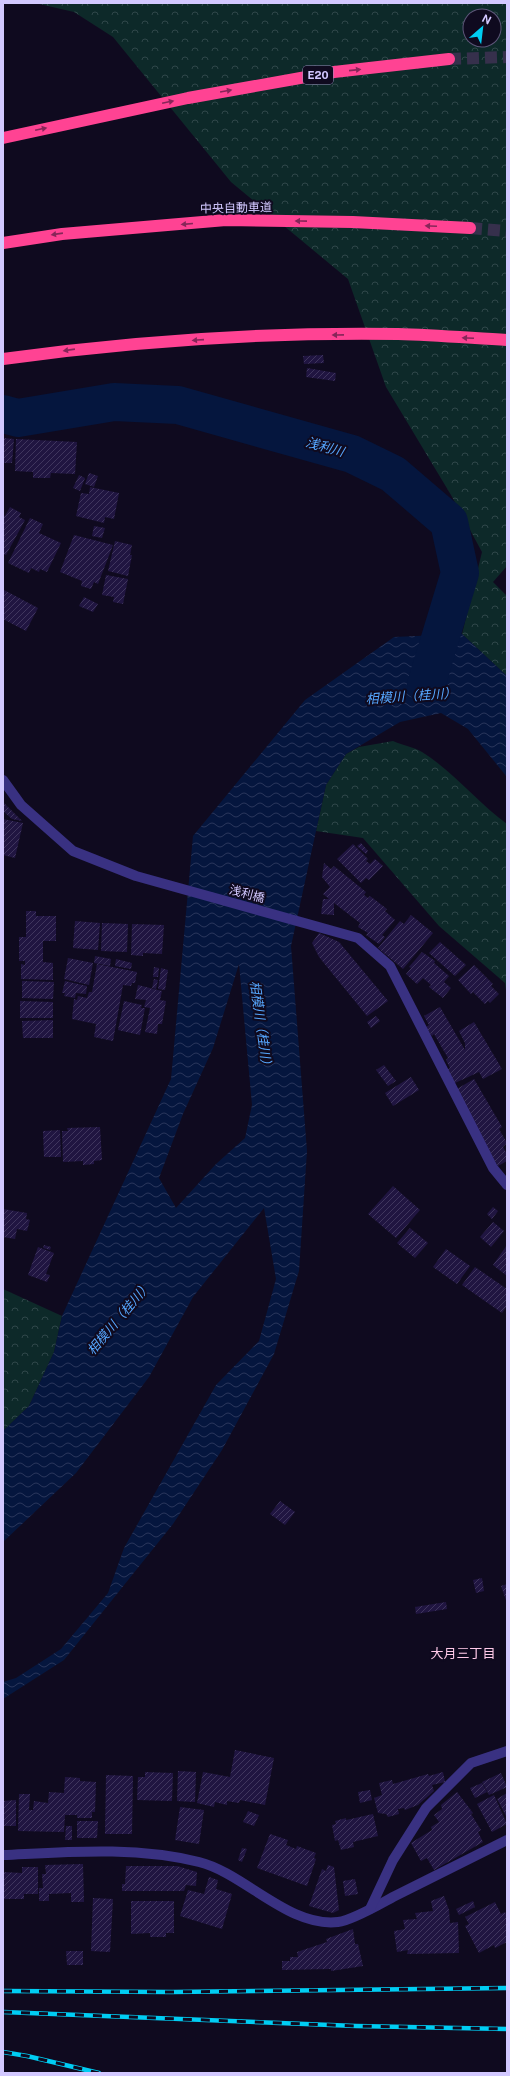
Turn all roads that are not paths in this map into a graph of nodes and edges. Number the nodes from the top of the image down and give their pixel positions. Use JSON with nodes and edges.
{"nodes":[{"id":1,"x":449,"y":59,"type":"tunnel mouth"},
{"id":2,"x":3,"y":138,"type":"edge"},
{"id":3,"x":470,"y":228,"type":"tunnel mouth"},
{"id":4,"x":3,"y":243,"type":"edge"},
{"id":5,"x":507,"y":340,"type":"edge"},
{"id":6,"x":3,"y":359,"type":"edge"},
{"id":7,"x":3,"y":780,"type":"edge"},
{"id":8,"x":507,"y":1185,"type":"edge"},
{"id":9,"x":507,"y":1751,"type":"edge"},
{"id":10,"x":507,"y":1840,"type":"edge"},
{"id":11,"x":3,"y":1855,"type":"edge"},
{"id":12,"x":370,"y":1909,"type":"junction"}],
"edges":[{"from":2,"to":1,"type":"highway","number":"E20","one_way":true},
{"from":3,"to":4,"type":"highway","name":"中央自動車道","one_way":true},
{"from":5,"to":6,"type":"highway","one_way":true},
{"from":7,"to":8,"type":"street","name":"浅利橋"},
{"from":9,"to":12,"type":"street"},
{"from":10,"to":12,"type":"street"},
{"from":11,"to":12,"type":"street"}]}
